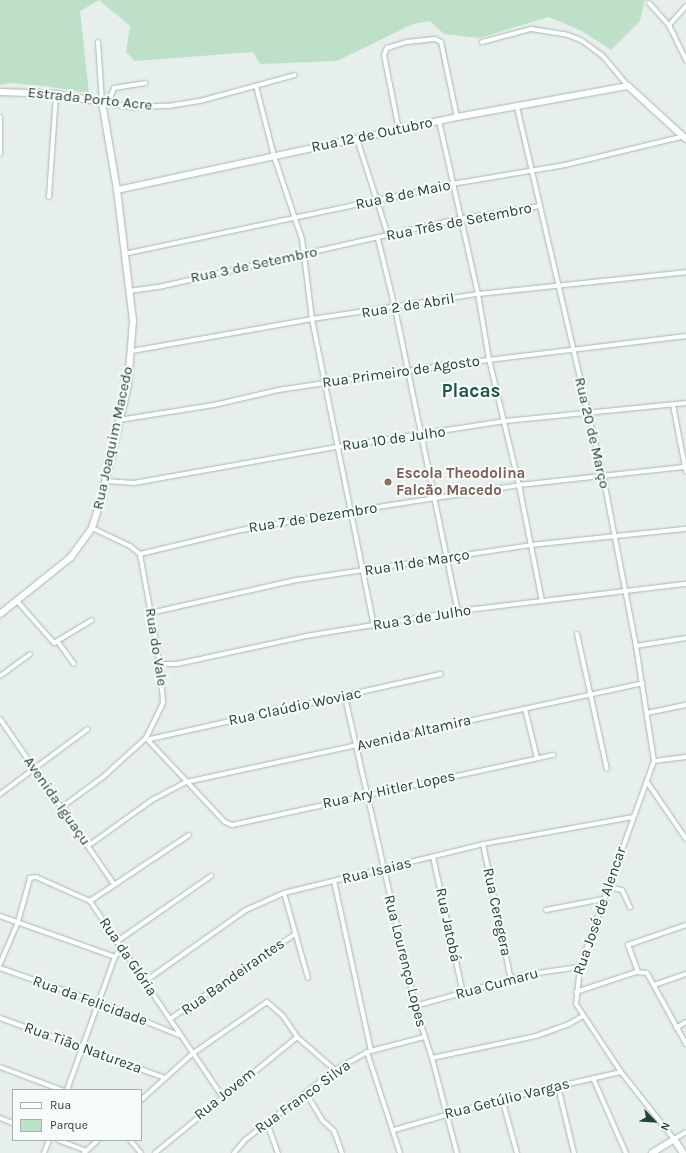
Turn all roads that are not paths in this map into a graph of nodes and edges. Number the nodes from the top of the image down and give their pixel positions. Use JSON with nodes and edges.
{"nodes":[{"id":1,"x":649,"y":3,"type":"dead end"},
{"id":2,"x":686,"y":6,"type":"edge"},
{"id":3,"x":669,"y":25,"type":"junction"},
{"id":4,"x":98,"y":42,"type":"dead end"},
{"id":5,"x":482,"y":42,"type":"dead end"},
{"id":6,"x":686,"y":60,"type":"edge"},
{"id":7,"x":295,"y":75,"type":"dead end"},
{"id":8,"x":146,"y":83,"type":"dead end"},
{"id":9,"x":256,"y":86,"type":"junction"},
{"id":10,"x":628,"y":86,"type":"junction"},
{"id":11,"x":0,"y":92,"type":"edge"},
{"id":12,"x":56,"y":94,"type":"junction"},
{"id":13,"x":105,"y":103,"type":"junction"},
{"id":14,"x":517,"y":107,"type":"junction"},
{"id":15,"x":0,"y":117,"type":"edge"},
{"id":16,"x":457,"y":117,"type":"junction"},
{"id":17,"x":439,"y":121,"type":"junction"},
{"id":18,"x":399,"y":130,"type":"junction"},
{"id":19,"x":684,"y":138,"type":"edge"},
{"id":20,"x":357,"y":139,"type":"junction"},
{"id":21,"x":0,"y":154,"type":"edge"},
{"id":22,"x":274,"y":156,"type":"junction"},
{"id":23,"x":533,"y":171,"type":"junction"},
{"id":24,"x":452,"y":184,"type":"junction"},
{"id":25,"x":117,"y":190,"type":"junction"},
{"id":26,"x":49,"y":197,"type":"dead end"},
{"id":27,"x":377,"y":200,"type":"junction"},
{"id":28,"x":540,"y":206,"type":"junction"},
{"id":29,"x":295,"y":217,"type":"junction"},
{"id":30,"x":459,"y":219,"type":"junction"},
{"id":31,"x":388,"y":235,"type":"junction"},
{"id":32,"x":378,"y":239,"type":"junction"},
{"id":33,"x":124,"y":254,"type":"junction"},
{"id":34,"x":305,"y":254,"type":"junction"},
{"id":35,"x":686,"y":272,"type":"edge"},
{"id":36,"x":560,"y":285,"type":"junction"},
{"id":37,"x":129,"y":291,"type":"junction"},
{"id":38,"x":478,"y":294,"type":"junction"},
{"id":39,"x":395,"y":308,"type":"junction"},
{"id":40,"x":312,"y":319,"type":"junction"},
{"id":41,"x":686,"y":336,"type":"edge"},
{"id":42,"x":573,"y":349,"type":"junction"},
{"id":43,"x":132,"y":351,"type":"junction"},
{"id":44,"x":489,"y":359,"type":"junction"},
{"id":45,"x":408,"y":371,"type":"junction"},
{"id":46,"x":325,"y":383,"type":"junction"},
{"id":47,"x":686,"y":403,"type":"edge"},
{"id":48,"x":673,"y":405,"type":"junction"},
{"id":49,"x":589,"y":414,"type":"junction"},
{"id":50,"x":119,"y":420,"type":"junction"},
{"id":51,"x":505,"y":421,"type":"junction"},
{"id":52,"x":422,"y":435,"type":"junction"},
{"id":53,"x":337,"y":447,"type":"junction"},
{"id":54,"x":686,"y":467,"type":"edge"},
{"id":55,"x":686,"y":472,"type":"edge"},
{"id":56,"x":603,"y":476,"type":"junction"},
{"id":57,"x":104,"y":481,"type":"junction"},
{"id":58,"x":519,"y":485,"type":"junction"},
{"id":59,"x":435,"y":498,"type":"junction"},
{"id":60,"x":352,"y":511,"type":"junction"},
{"id":61,"x":92,"y":528,"type":"junction"},
{"id":62,"x":686,"y":529,"type":"edge"},
{"id":63,"x":614,"y":538,"type":"junction"},
{"id":64,"x":530,"y":544,"type":"junction"},
{"id":65,"x":140,"y":554,"type":"junction"},
{"id":66,"x":448,"y":557,"type":"junction"},
{"id":67,"x":364,"y":572,"type":"junction"},
{"id":68,"x":686,"y":584,"type":"edge"},
{"id":69,"x":624,"y":590,"type":"junction"},
{"id":70,"x":17,"y":601,"type":"junction"},
{"id":71,"x":542,"y":601,"type":"junction"},
{"id":72,"x":458,"y":611,"type":"junction"},
{"id":73,"x":0,"y":614,"type":"edge"},
{"id":74,"x":150,"y":614,"type":"junction"},
{"id":75,"x":92,"y":620,"type":"dead end"},
{"id":76,"x":374,"y":626,"type":"junction"},
{"id":77,"x":577,"y":634,"type":"dead end"},
{"id":78,"x":686,"y":638,"type":"edge"},
{"id":79,"x":57,"y":643,"type":"junction"},
{"id":80,"x":636,"y":646,"type":"junction"},
{"id":81,"x":30,"y":654,"type":"dead end"},
{"id":82,"x":74,"y":664,"type":"dead end"},
{"id":83,"x":160,"y":664,"type":"junction"},
{"id":84,"x":441,"y":674,"type":"dead end"},
{"id":85,"x":0,"y":676,"type":"edge"},
{"id":86,"x":642,"y":683,"type":"junction"},
{"id":87,"x":590,"y":694,"type":"junction"},
{"id":88,"x":345,"y":697,"type":"junction"},
{"id":89,"x":686,"y":705,"type":"edge"},
{"id":90,"x":525,"y":709,"type":"junction"},
{"id":91,"x":647,"y":713,"type":"junction"},
{"id":92,"x":0,"y":719,"type":"edge"},
{"id":93,"x":88,"y":729,"type":"dead end"},
{"id":94,"x":148,"y":738,"type":"junction"},
{"id":95,"x":358,"y":746,"type":"junction"},
{"id":96,"x":553,"y":755,"type":"dead end"},
{"id":97,"x":686,"y":757,"type":"edge"},
{"id":98,"x":537,"y":758,"type":"junction"},
{"id":99,"x":654,"y":761,"type":"junction"},
{"id":100,"x":607,"y":769,"type":"dead end"},
{"id":101,"x":35,"y":770,"type":"junction"},
{"id":102,"x":186,"y":782,"type":"junction"},
{"id":103,"x":647,"y":782,"type":"junction"},
{"id":104,"x":0,"y":794,"type":"edge"},
{"id":105,"x":366,"y":795,"type":"junction"},
{"id":106,"x":62,"y":808,"type":"junction"},
{"id":107,"x":633,"y":817,"type":"junction"},
{"id":108,"x":189,"y":835,"type":"dead end"},
{"id":109,"x":686,"y":839,"type":"edge"},
{"id":110,"x":484,"y":844,"type":"junction"},
{"id":111,"x":88,"y":846,"type":"junction"},
{"id":112,"x":433,"y":857,"type":"junction"},
{"id":113,"x":383,"y":869,"type":"junction"},
{"id":114,"x":211,"y":876,"type":"dead end"},
{"id":115,"x":334,"y":881,"type":"junction"},
{"id":116,"x":114,"y":884,"type":"junction"},
{"id":117,"x":607,"y":887,"type":"junction"},
{"id":118,"x":284,"y":893,"type":"junction"},
{"id":119,"x":603,"y":899,"type":"junction"},
{"id":120,"x":90,"y":901,"type":"junction"},
{"id":121,"x":630,"y":908,"type":"dead end"},
{"id":122,"x":546,"y":910,"type":"dead end"},
{"id":123,"x":0,"y":916,"type":"edge"},
{"id":124,"x":18,"y":922,"type":"junction"},
{"id":125,"x":686,"y":925,"type":"edge"},
{"id":126,"x":295,"y":934,"type":"junction"},
{"id":127,"x":116,"y":942,"type":"junction"},
{"id":128,"x":121,"y":947,"type":"junction"},
{"id":129,"x":115,"y":958,"type":"junction"},
{"id":130,"x":0,"y":964,"type":"edge"},
{"id":131,"x":580,"y":967,"type":"junction"},
{"id":132,"x":0,"y":968,"type":"edge"},
{"id":133,"x":638,"y":972,"type":"junction"},
{"id":134,"x":686,"y":974,"type":"edge"},
{"id":135,"x":308,"y":978,"type":"dead end"},
{"id":136,"x":511,"y":980,"type":"junction"},
{"id":137,"x":144,"y":982,"type":"junction"},
{"id":138,"x":654,"y":985,"type":"junction"},
{"id":139,"x":576,"y":992,"type":"junction"},
{"id":140,"x":463,"y":994,"type":"junction"},
{"id":141,"x":100,"y":1003,"type":"junction"},
{"id":142,"x":415,"y":1006,"type":"junction"},
{"id":143,"x":583,"y":1016,"type":"junction"},
{"id":144,"x":0,"y":1018,"type":"edge"},
{"id":145,"x":170,"y":1020,"type":"junction"},
{"id":146,"x":686,"y":1022,"type":"edge"},
{"id":147,"x":676,"y":1028,"type":"junction"},
{"id":148,"x":180,"y":1035,"type":"junction"},
{"id":149,"x":297,"y":1037,"type":"junction"},
{"id":150,"x":424,"y":1037,"type":"junction"},
{"id":151,"x":686,"y":1044,"type":"edge"},
{"id":152,"x":83,"y":1047,"type":"junction"},
{"id":153,"x":369,"y":1052,"type":"junction"},
{"id":154,"x":192,"y":1054,"type":"junction"},
{"id":155,"x":432,"y":1058,"type":"junction"},
{"id":156,"x":0,"y":1067,"type":"edge"},
{"id":157,"x":336,"y":1070,"type":"junction"},
{"id":158,"x":621,"y":1072,"type":"junction"},
{"id":159,"x":165,"y":1078,"type":"junction"},
{"id":160,"x":593,"y":1078,"type":"junction"},
{"id":161,"x":558,"y":1087,"type":"junction"},
{"id":162,"x":59,"y":1089,"type":"edge"},
{"id":163,"x":67,"y":1089,"type":"edge"},
{"id":164,"x":306,"y":1093,"type":"junction"},
{"id":165,"x":222,"y":1096,"type":"junction"},
{"id":166,"x":142,"y":1099,"type":"edge"},
{"id":167,"x":502,"y":1099,"type":"junction"},
{"id":168,"x":447,"y":1114,"type":"junction"},
{"id":169,"x":0,"y":1118,"type":"edge"},
{"id":170,"x":12,"y":1123,"type":"edge"},
{"id":171,"x":267,"y":1123,"type":"junction"},
{"id":172,"x":394,"y":1130,"type":"junction"},
{"id":173,"x":686,"y":1132,"type":"edge"},
{"id":174,"x":674,"y":1139,"type":"junction"},
{"id":175,"x":49,"y":1141,"type":"edge"},
{"id":176,"x":60,"y":1141,"type":"edge"},
{"id":177,"x":97,"y":1141,"type":"edge"},
{"id":178,"x":131,"y":1141,"type":"edge"},
{"id":179,"x":85,"y":1152,"type":"edge"},
{"id":180,"x":44,"y":1153,"type":"edge"},
{"id":181,"x":141,"y":1153,"type":"edge"},
{"id":182,"x":155,"y":1153,"type":"edge"},
{"id":183,"x":234,"y":1153,"type":"edge"},
{"id":184,"x":278,"y":1153,"type":"edge"},
{"id":185,"x":342,"y":1153,"type":"edge"},
{"id":186,"x":400,"y":1153,"type":"edge"},
{"id":187,"x":457,"y":1153,"type":"edge"},
{"id":188,"x":517,"y":1153,"type":"edge"},
{"id":189,"x":574,"y":1153,"type":"edge"},
{"id":190,"x":626,"y":1153,"type":"edge"},
{"id":191,"x":652,"y":1153,"type":"edge"},
{"id":192,"x":683,"y":1153,"type":"edge"}],
"edges":[{"from":1,"to":3,"type":"street"},
{"from":2,"to":3,"type":"street"},
{"from":3,"to":6,"type":"street"},
{"from":4,"to":13,"type":"street"},
{"from":5,"to":10,"type":"street"},
{"from":7,"to":9,"type":"street","name":"Estrada Porto Acre"},
{"from":8,"to":13,"type":"street"},
{"from":9,"to":13,"type":"street","name":"Estrada Porto Acre"},
{"from":9,"to":22,"type":"street"},
{"from":10,"to":14,"type":"street","name":"Rua 12 de Outubro"},
{"from":10,"to":19,"type":"street"},
{"from":11,"to":12,"type":"street","name":"Estrada Porto Acre"},
{"from":12,"to":13,"type":"street","name":"Estrada Porto Acre"},
{"from":12,"to":26,"type":"street"},
{"from":13,"to":25,"type":"street","name":"Rua Joaquim Macedo"},
{"from":14,"to":16,"type":"street","name":"Rua 12 de Outubro"},
{"from":14,"to":23,"type":"street","name":"Rua 20 de Março"},
{"from":15,"to":21,"type":"street"},
{"from":16,"to":17,"type":"street","name":"Rua 12 de Outubro"},
{"from":16,"to":18,"type":"street"},
{"from":17,"to":18,"type":"street","name":"Rua 12 de Outubro"},
{"from":17,"to":24,"type":"street"},
{"from":18,"to":20,"type":"street","name":"Rua 12 de Outubro"},
{"from":19,"to":23,"type":"street","name":"Rua 8 de Maio"},
{"from":20,"to":22,"type":"street","name":"Rua 12 de Outubro"},
{"from":20,"to":27,"type":"street"},
{"from":22,"to":25,"type":"street","name":"Rua 12 de Outubro"},
{"from":22,"to":29,"type":"street"},
{"from":23,"to":24,"type":"street","name":"Rua 8 de Maio"},
{"from":23,"to":28,"type":"street","name":"Rua 20 de Março"},
{"from":24,"to":27,"type":"street","name":"Rua 8 de Maio"},
{"from":24,"to":30,"type":"street"},
{"from":25,"to":33,"type":"street","name":"Rua Joaquim Macedo"},
{"from":27,"to":29,"type":"street","name":"Rua 8 de Maio"},
{"from":27,"to":31,"type":"street"},
{"from":28,"to":30,"type":"street","name":"Rua Três de Setembro"},
{"from":28,"to":36,"type":"street","name":"Rua 20 de Março"},
{"from":29,"to":33,"type":"street","name":"Rua 8 de Maio"},
{"from":29,"to":34,"type":"street"},
{"from":30,"to":31,"type":"street","name":"Rua Três de Setembro"},
{"from":30,"to":38,"type":"street"},
{"from":31,"to":32,"type":"street","name":"Rua Três de Setembro"},
{"from":32,"to":34,"type":"street","name":"Rua 3 de Setembro"},
{"from":32,"to":39,"type":"street"},
{"from":33,"to":37,"type":"street","name":"Rua Joaquim Macedo"},
{"from":34,"to":37,"type":"street","name":"Rua 3 de Setembro"},
{"from":34,"to":40,"type":"street"},
{"from":35,"to":36,"type":"street","name":"Rua 2 de Abril"},
{"from":36,"to":38,"type":"street","name":"Rua 2 de Abril"},
{"from":36,"to":42,"type":"street","name":"Rua 20 de Março"},
{"from":37,"to":43,"type":"street","name":"Rua Joaquim Macedo"},
{"from":38,"to":39,"type":"street","name":"Rua 2 de Abril"},
{"from":38,"to":44,"type":"street"},
{"from":39,"to":40,"type":"street","name":"Rua 2 de Abril"},
{"from":39,"to":45,"type":"street"},
{"from":40,"to":43,"type":"street","name":"Rua 2 de Abril"},
{"from":40,"to":46,"type":"street"},
{"from":41,"to":42,"type":"street","name":"Rua Primeiro de Agosto"},
{"from":42,"to":44,"type":"street","name":"Rua Primeiro de Agosto"},
{"from":42,"to":49,"type":"street","name":"Rua 20 de Março"},
{"from":43,"to":50,"type":"street","name":"Rua Joaquim Macedo"},
{"from":44,"to":45,"type":"street","name":"Rua Primeiro de Agosto"},
{"from":44,"to":51,"type":"street"},
{"from":45,"to":46,"type":"street","name":"Rua Primeiro de Agosto"},
{"from":45,"to":52,"type":"street"},
{"from":46,"to":50,"type":"street","name":"Rua Primeiro de Agosto"},
{"from":46,"to":53,"type":"street"},
{"from":47,"to":48,"type":"street","name":"Rua 10 de Julho"},
{"from":48,"to":49,"type":"street","name":"Rua 10 de Julho"},
{"from":48,"to":54,"type":"street"},
{"from":49,"to":51,"type":"street","name":"Rua 10 de Julho"},
{"from":49,"to":56,"type":"street","name":"Rua 20 de Março"},
{"from":50,"to":57,"type":"street","name":"Rua Joaquim Macedo"},
{"from":51,"to":52,"type":"street","name":"Rua 10 de Julho"},
{"from":51,"to":58,"type":"street"},
{"from":52,"to":53,"type":"street","name":"Rua 10 de Julho"},
{"from":52,"to":59,"type":"street"},
{"from":53,"to":57,"type":"street","name":"Rua 10 de Julho"},
{"from":53,"to":60,"type":"street"},
{"from":54,"to":55,"type":"street"},
{"from":54,"to":56,"type":"street","name":"Rua 7 de Dezembro"},
{"from":56,"to":58,"type":"street","name":"Rua 7 de Dezembro"},
{"from":56,"to":63,"type":"street","name":"Rua 20 de Março"},
{"from":57,"to":61,"type":"street","name":"Rua Joaquim Macedo"},
{"from":58,"to":59,"type":"street","name":"Rua 7 de Dezembro"},
{"from":58,"to":64,"type":"street"},
{"from":59,"to":60,"type":"street","name":"Rua 7 de Dezembro"},
{"from":59,"to":66,"type":"street"},
{"from":60,"to":65,"type":"street","name":"Rua 7 de Dezembro"},
{"from":60,"to":67,"type":"street"},
{"from":61,"to":65,"type":"street"},
{"from":61,"to":70,"type":"street","name":"Rua Joaquim Macedo"},
{"from":62,"to":63,"type":"street","name":"Rua 11 de Março"},
{"from":63,"to":64,"type":"street","name":"Rua 11 de Março"},
{"from":63,"to":69,"type":"street","name":"Rua 20 de Março"},
{"from":64,"to":66,"type":"street","name":"Rua 11 de Março"},
{"from":64,"to":71,"type":"street"},
{"from":65,"to":74,"type":"street","name":"Rua do Vale"},
{"from":66,"to":67,"type":"street","name":"Rua 11 de Março"},
{"from":66,"to":72,"type":"street"},
{"from":67,"to":74,"type":"street","name":"Rua 11 de Março"},
{"from":67,"to":76,"type":"street"},
{"from":68,"to":69,"type":"street","name":"Rua 3 de Julho"},
{"from":69,"to":71,"type":"street","name":"Rua 3 de Julho"},
{"from":69,"to":80,"type":"street","name":"Rua 20 de Março"},
{"from":70,"to":73,"type":"street","name":"Rua Joaquim Macedo"},
{"from":70,"to":79,"type":"street"},
{"from":71,"to":72,"type":"street","name":"Rua 3 de Julho"},
{"from":72,"to":76,"type":"street","name":"Rua 3 de Julho"},
{"from":74,"to":83,"type":"street","name":"Rua do Vale"},
{"from":75,"to":79,"type":"street"},
{"from":76,"to":83,"type":"street","name":"Rua 3 de Julho"},
{"from":77,"to":87,"type":"street"},
{"from":78,"to":80,"type":"street"},
{"from":79,"to":82,"type":"street"},
{"from":80,"to":86,"type":"street","name":"Rua 20 de Março"},
{"from":81,"to":85,"type":"street"},
{"from":83,"to":94,"type":"street","name":"Rua do Vale"},
{"from":84,"to":88,"type":"street","name":"Rua Claúdio Woviac"},
{"from":86,"to":87,"type":"street","name":"Avenida Altamira"},
{"from":86,"to":91,"type":"street","name":"Rua 20 de Março"},
{"from":87,"to":90,"type":"street","name":"Avenida Altamira"},
{"from":87,"to":100,"type":"street"},
{"from":88,"to":94,"type":"street","name":"Rua Claúdio Woviac"},
{"from":88,"to":95,"type":"street","name":"Rua Lourenço Lopes"},
{"from":89,"to":91,"type":"street"},
{"from":90,"to":95,"type":"street","name":"Avenida Altamira"},
{"from":90,"to":98,"type":"street"},
{"from":91,"to":99,"type":"street","name":"Rua 20 de Março"},
{"from":92,"to":101,"type":"street","name":"Avenida Iguaçu"},
{"from":93,"to":101,"type":"street"},
{"from":94,"to":102,"type":"street"},
{"from":94,"to":106,"type":"street"},
{"from":95,"to":102,"type":"street","name":"Avenida Altamira"},
{"from":95,"to":105,"type":"street","name":"Rua Lourenço Lopes"},
{"from":96,"to":98,"type":"street","name":"Rua Ary Hitler Lopes"},
{"from":97,"to":99,"type":"street"},
{"from":98,"to":105,"type":"street","name":"Rua Ary Hitler Lopes"},
{"from":99,"to":103,"type":"street","name":"Rua José de Alencar"},
{"from":101,"to":104,"type":"street"},
{"from":101,"to":106,"type":"street","name":"Avenida Iguaçu"},
{"from":102,"to":105,"type":"street","name":"Rua Ary Hitler Lopes"},
{"from":102,"to":111,"type":"street","name":"Avenida Altamira"},
{"from":103,"to":107,"type":"street","name":"Rua José de Alencar"},
{"from":103,"to":109,"type":"street"},
{"from":105,"to":113,"type":"street","name":"Rua Lourenço Lopes"},
{"from":106,"to":111,"type":"street","name":"Avenida Iguaçu"},
{"from":107,"to":110,"type":"street","name":"Rua Isaias"},
{"from":107,"to":117,"type":"street","name":"Rua José de Alencar"},
{"from":108,"to":116,"type":"street"},
{"from":110,"to":112,"type":"street","name":"Rua Isaias"},
{"from":110,"to":136,"type":"street","name":"Rua Ceregera"},
{"from":111,"to":116,"type":"street","name":"Avenida Iguaçu"},
{"from":112,"to":113,"type":"street","name":"Rua Isaias"},
{"from":112,"to":140,"type":"street","name":"Rua Jatobá"},
{"from":113,"to":115,"type":"street","name":"Rua Isaias"},
{"from":113,"to":142,"type":"street","name":"Rua Lourenço Lopes"},
{"from":114,"to":127,"type":"street"},
{"from":115,"to":118,"type":"street","name":"Rua Isaias"},
{"from":115,"to":153,"type":"street"},
{"from":116,"to":120,"type":"street"},
{"from":117,"to":119,"type":"street","name":"Rua José de Alencar"},
{"from":117,"to":121,"type":"street"},
{"from":118,"to":126,"type":"street"},
{"from":118,"to":137,"type":"street","name":"Rua Isaias"},
{"from":119,"to":122,"type":"street"},
{"from":119,"to":131,"type":"street","name":"Rua José de Alencar"},
{"from":120,"to":124,"type":"street"},
{"from":120,"to":127,"type":"street","name":"Rua da Glória"},
{"from":123,"to":124,"type":"street"},
{"from":124,"to":129,"type":"street"},
{"from":124,"to":130,"type":"street"},
{"from":125,"to":133,"type":"street"},
{"from":126,"to":135,"type":"street"},
{"from":126,"to":145,"type":"street","name":"Rua Bandeirantes"},
{"from":127,"to":128,"type":"street","name":"Rua da Glória"},
{"from":128,"to":129,"type":"street"},
{"from":128,"to":137,"type":"street","name":"Rua da Glória"},
{"from":129,"to":141,"type":"street"},
{"from":131,"to":136,"type":"street","name":"Rua Cumaru"},
{"from":131,"to":139,"type":"street","name":"Rua José de Alencar"},
{"from":132,"to":141,"type":"street","name":"Rua da Felicidade"},
{"from":133,"to":138,"type":"street"},
{"from":133,"to":139,"type":"street"},
{"from":134,"to":138,"type":"street"},
{"from":136,"to":140,"type":"street","name":"Rua Cumaru"},
{"from":137,"to":145,"type":"street","name":"Rua da Glória"},
{"from":138,"to":147,"type":"street"},
{"from":139,"to":143,"type":"street","name":"Rua José de Alencar"},
{"from":140,"to":142,"type":"street","name":"Rua Cumaru"},
{"from":141,"to":148,"type":"street","name":"Rua da Felicidade"},
{"from":141,"to":152,"type":"street"},
{"from":142,"to":150,"type":"street","name":"Rua Lourenço Lopes"},
{"from":143,"to":155,"type":"street"},
{"from":143,"to":158,"type":"street","name":"Rua José de Alencar"},
{"from":144,"to":152,"type":"street","name":"Rua Tião Natureza"},
{"from":145,"to":148,"type":"street","name":"Rua da Glória"},
{"from":146,"to":147,"type":"street"},
{"from":147,"to":151,"type":"street"},
{"from":148,"to":154,"type":"street","name":"Rua da Glória"},
{"from":149,"to":154,"type":"street"},
{"from":149,"to":157,"type":"street"},
{"from":149,"to":165,"type":"street","name":"Rua Jovem"},
{"from":150,"to":153,"type":"street","name":"Rua Franco Silva"},
{"from":150,"to":155,"type":"street","name":"Rua Lourenço Lopes"},
{"from":152,"to":159,"type":"street","name":"Rua Tião Natureza"},
{"from":152,"to":163,"type":"street"},
{"from":153,"to":157,"type":"street","name":"Rua Franco Silva"},
{"from":153,"to":172,"type":"street"},
{"from":154,"to":159,"type":"street"},
{"from":154,"to":165,"type":"street","name":"Rua da Glória"},
{"from":155,"to":168,"type":"street","name":"Rua Lourenço Lopes"},
{"from":156,"to":162,"type":"street"},
{"from":157,"to":164,"type":"street","name":"Rua Franco Silva"},
{"from":158,"to":160,"type":"street","name":"Rua Getúlio Vargas"},
{"from":158,"to":174,"type":"street","name":"Rua José de Alencar"},
{"from":159,"to":166,"type":"street"},
{"from":160,"to":161,"type":"street","name":"Rua Getúlio Vargas"},
{"from":160,"to":190,"type":"street"},
{"from":161,"to":167,"type":"street","name":"Rua Getúlio Vargas"},
{"from":161,"to":189,"type":"street"},
{"from":164,"to":171,"type":"street","name":"Rua Franco Silva"},
{"from":164,"to":185,"type":"street"},
{"from":165,"to":182,"type":"street","name":"Rua Jovem"},
{"from":167,"to":168,"type":"street","name":"Rua Getúlio Vargas"},
{"from":167,"to":188,"type":"street"},
{"from":168,"to":172,"type":"street","name":"Rua Getúlio Vargas"},
{"from":168,"to":187,"type":"street","name":"Rua Lourenço Lopes"},
{"from":169,"to":170,"type":"street"},
{"from":171,"to":183,"type":"street","name":"Rua Franco Silva"},
{"from":171,"to":184,"type":"street"},
{"from":172,"to":186,"type":"street"},
{"from":173,"to":174,"type":"street"},
{"from":174,"to":191,"type":"street"},
{"from":174,"to":192,"type":"street","name":"Rua José de Alencar"},
{"from":175,"to":180,"type":"street"},
{"from":176,"to":179,"type":"street"},
{"from":177,"to":179,"type":"street"},
{"from":178,"to":181,"type":"street"}]}
